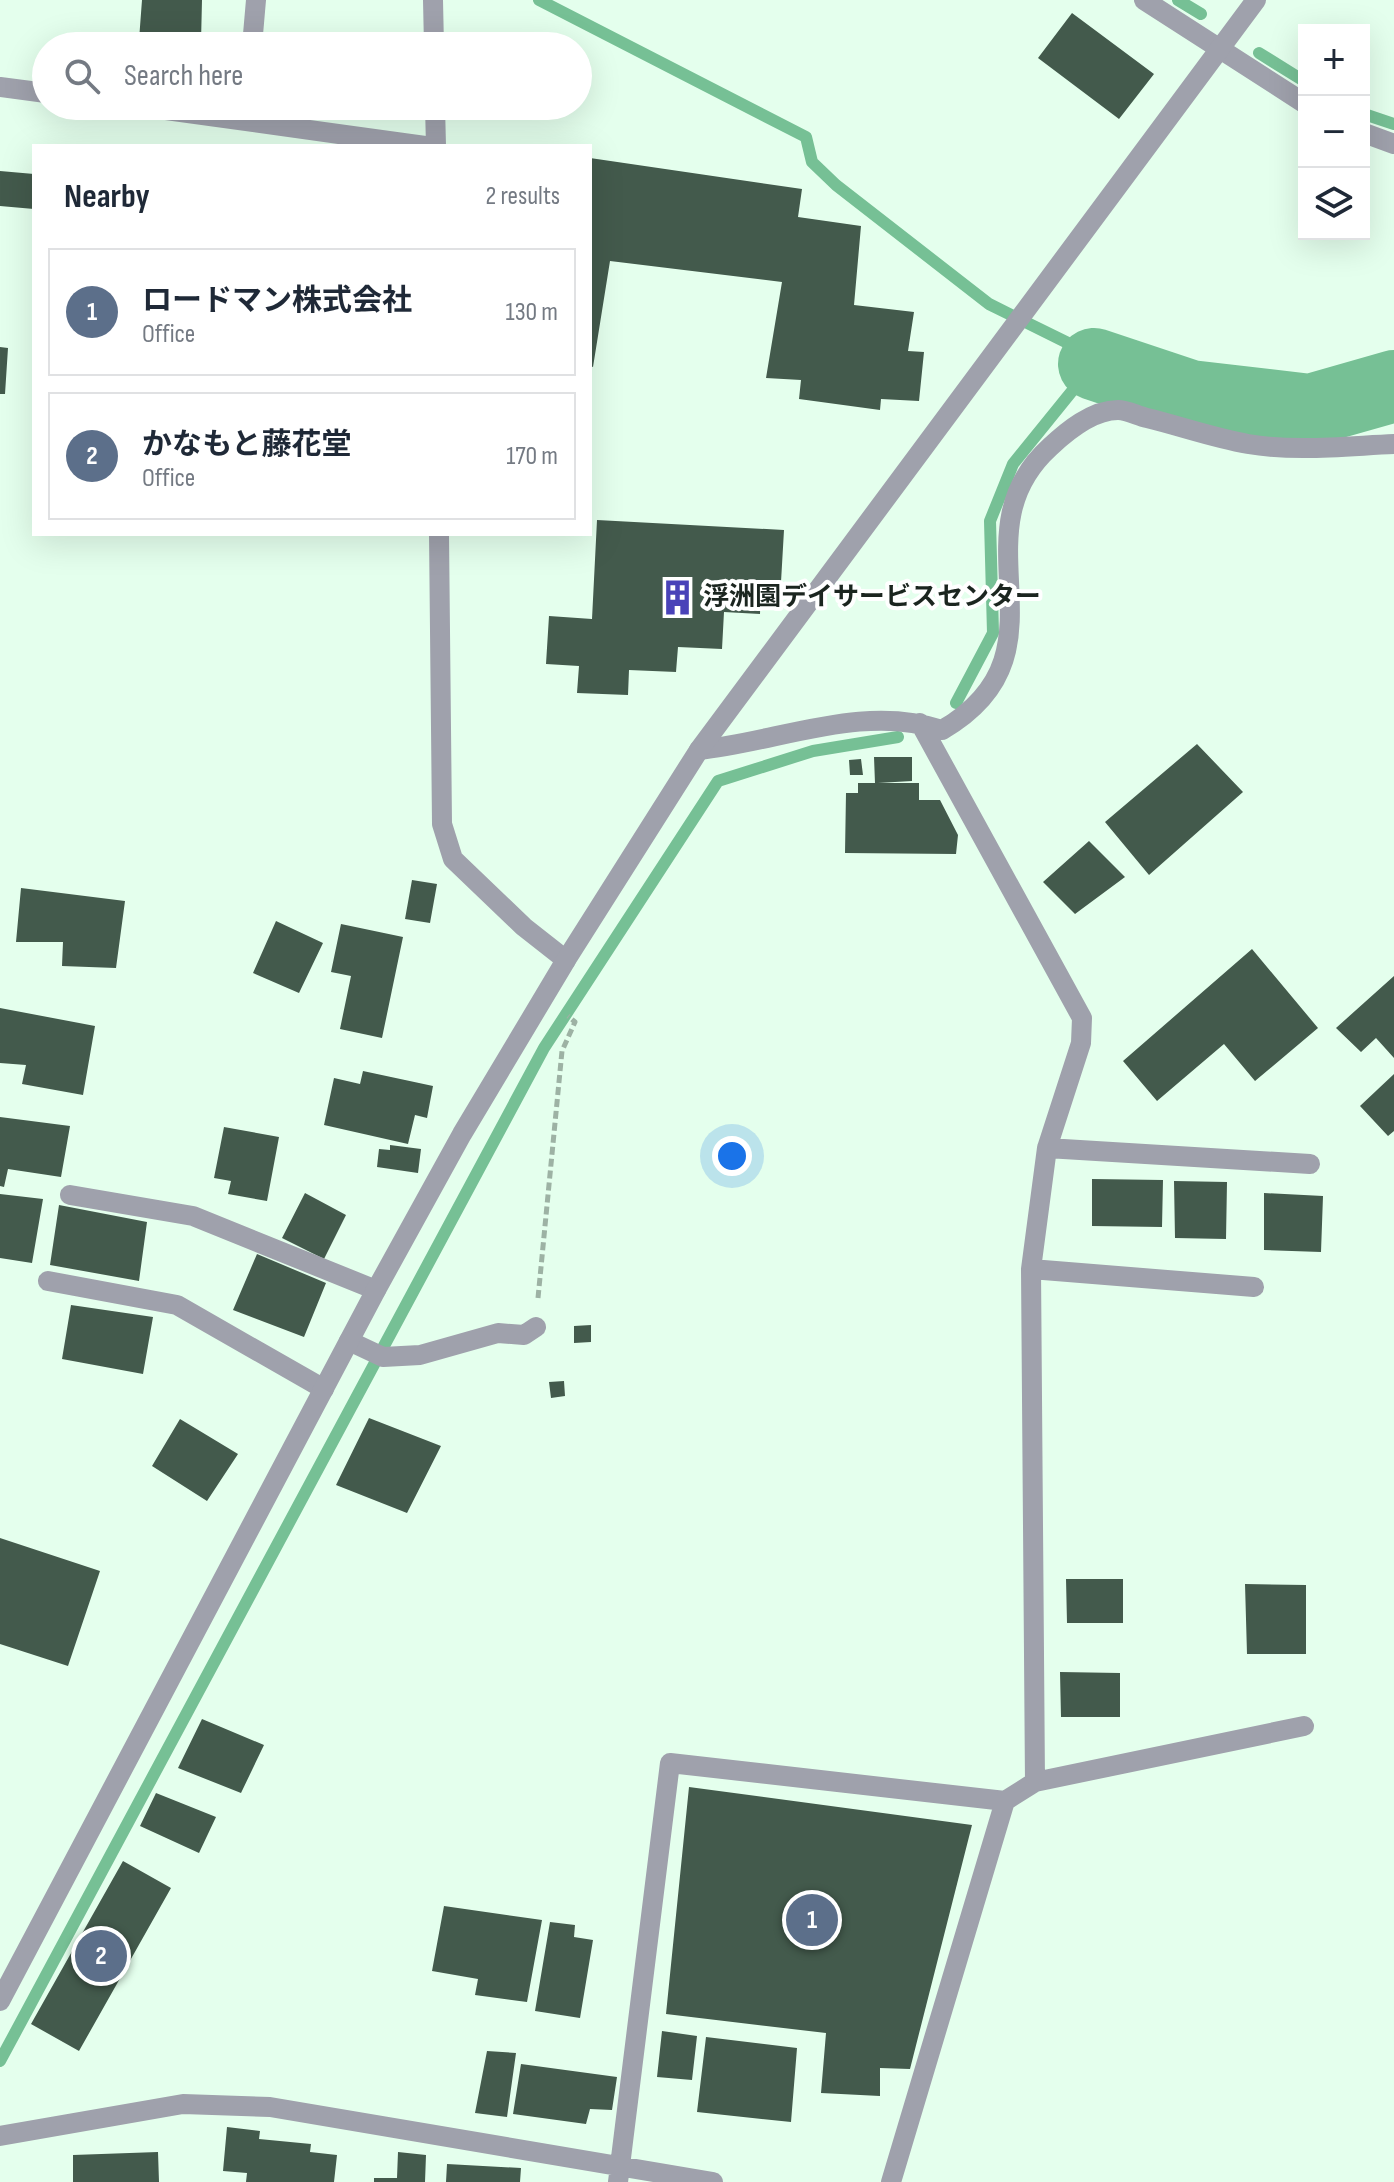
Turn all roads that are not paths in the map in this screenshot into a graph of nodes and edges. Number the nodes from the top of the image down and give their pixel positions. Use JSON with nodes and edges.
{"nodes":[{"id":1,"x":256,"y":0,"type":"edge"},
{"id":2,"x":433,"y":0,"type":"edge"},
{"id":3,"x":1144,"y":0,"type":"edge"},
{"id":4,"x":1256,"y":0,"type":"edge"},
{"id":5,"x":253,"y":32,"type":"edge"},
{"id":6,"x":434,"y":32,"type":"edge"},
{"id":7,"x":1221,"y":49,"type":"junction"},
{"id":8,"x":0,"y":87,"type":"edge"},
{"id":9,"x":32,"y":91,"type":"edge"},
{"id":10,"x":1298,"y":99,"type":"edge"},
{"id":11,"x":238,"y":120,"type":"edge"},
{"id":12,"x":435,"y":120,"type":"edge"},
{"id":13,"x":1370,"y":135,"type":"edge"},
{"id":14,"x":411,"y":144,"type":"edge"},
{"id":15,"x":436,"y":144,"type":"edge"},
{"id":16,"x":1394,"y":144,"type":"edge"},
{"id":17,"x":1394,"y":444,"type":"edge"},
{"id":18,"x":439,"y":536,"type":"edge"},
{"id":19,"x":920,"y":723,"type":"junction"},
{"id":20,"x":699,"y":750,"type":"junction"},
{"id":21,"x":566,"y":960,"type":"junction"},
{"id":22,"x":1047,"y":1148,"type":"junction"},
{"id":23,"x":1310,"y":1164,"type":"dead end"},
{"id":24,"x":70,"y":1195,"type":"dead end"},
{"id":25,"x":1031,"y":1269,"type":"junction"},
{"id":26,"x":48,"y":1281,"type":"dead end"},
{"id":27,"x":1254,"y":1287,"type":"dead end"},
{"id":28,"x":376,"y":1290,"type":"junction"},
{"id":29,"x":536,"y":1327,"type":"road end"},
{"id":30,"x":349,"y":1341,"type":"junction"},
{"id":31,"x":324,"y":1389,"type":"junction"},
{"id":32,"x":1304,"y":1726,"type":"dead end"},
{"id":33,"x":1035,"y":1782,"type":"junction"},
{"id":34,"x":1005,"y":1801,"type":"junction"},
{"id":35,"x":0,"y":2001,"type":"edge"},
{"id":36,"x":0,"y":2136,"type":"edge"},
{"id":37,"x":619,"y":2173,"type":"edge"},
{"id":38,"x":713,"y":2182,"type":"edge"},
{"id":39,"x":891,"y":2182,"type":"edge"}],
"edges":[{"from":1,"to":5,"type":"street"},
{"from":2,"to":6,"type":"street"},
{"from":3,"to":7,"type":"street"},
{"from":4,"to":7,"type":"street"},
{"from":7,"to":10,"type":"street"},
{"from":7,"to":20,"type":"street"},
{"from":8,"to":9,"type":"street"},
{"from":11,"to":14,"type":"street"},
{"from":12,"to":15,"type":"street"},
{"from":13,"to":16,"type":"street"},
{"from":17,"to":19,"type":"street"},
{"from":18,"to":21,"type":"street"},
{"from":19,"to":20,"type":"street"},
{"from":19,"to":22,"type":"street"},
{"from":20,"to":21,"type":"street"},
{"from":21,"to":28,"type":"street"},
{"from":22,"to":23,"type":"street"},
{"from":22,"to":25,"type":"street"},
{"from":24,"to":28,"type":"street"},
{"from":25,"to":27,"type":"street"},
{"from":25,"to":33,"type":"street"},
{"from":26,"to":31,"type":"street"},
{"from":28,"to":30,"type":"street"},
{"from":29,"to":30,"type":"street"},
{"from":30,"to":31,"type":"street"},
{"from":31,"to":35,"type":"street"},
{"from":32,"to":33,"type":"street"},
{"from":33,"to":34,"type":"street"},
{"from":34,"to":37,"type":"street"},
{"from":34,"to":39,"type":"street"},
{"from":36,"to":37,"type":"street"},
{"from":37,"to":38,"type":"street"}]}
